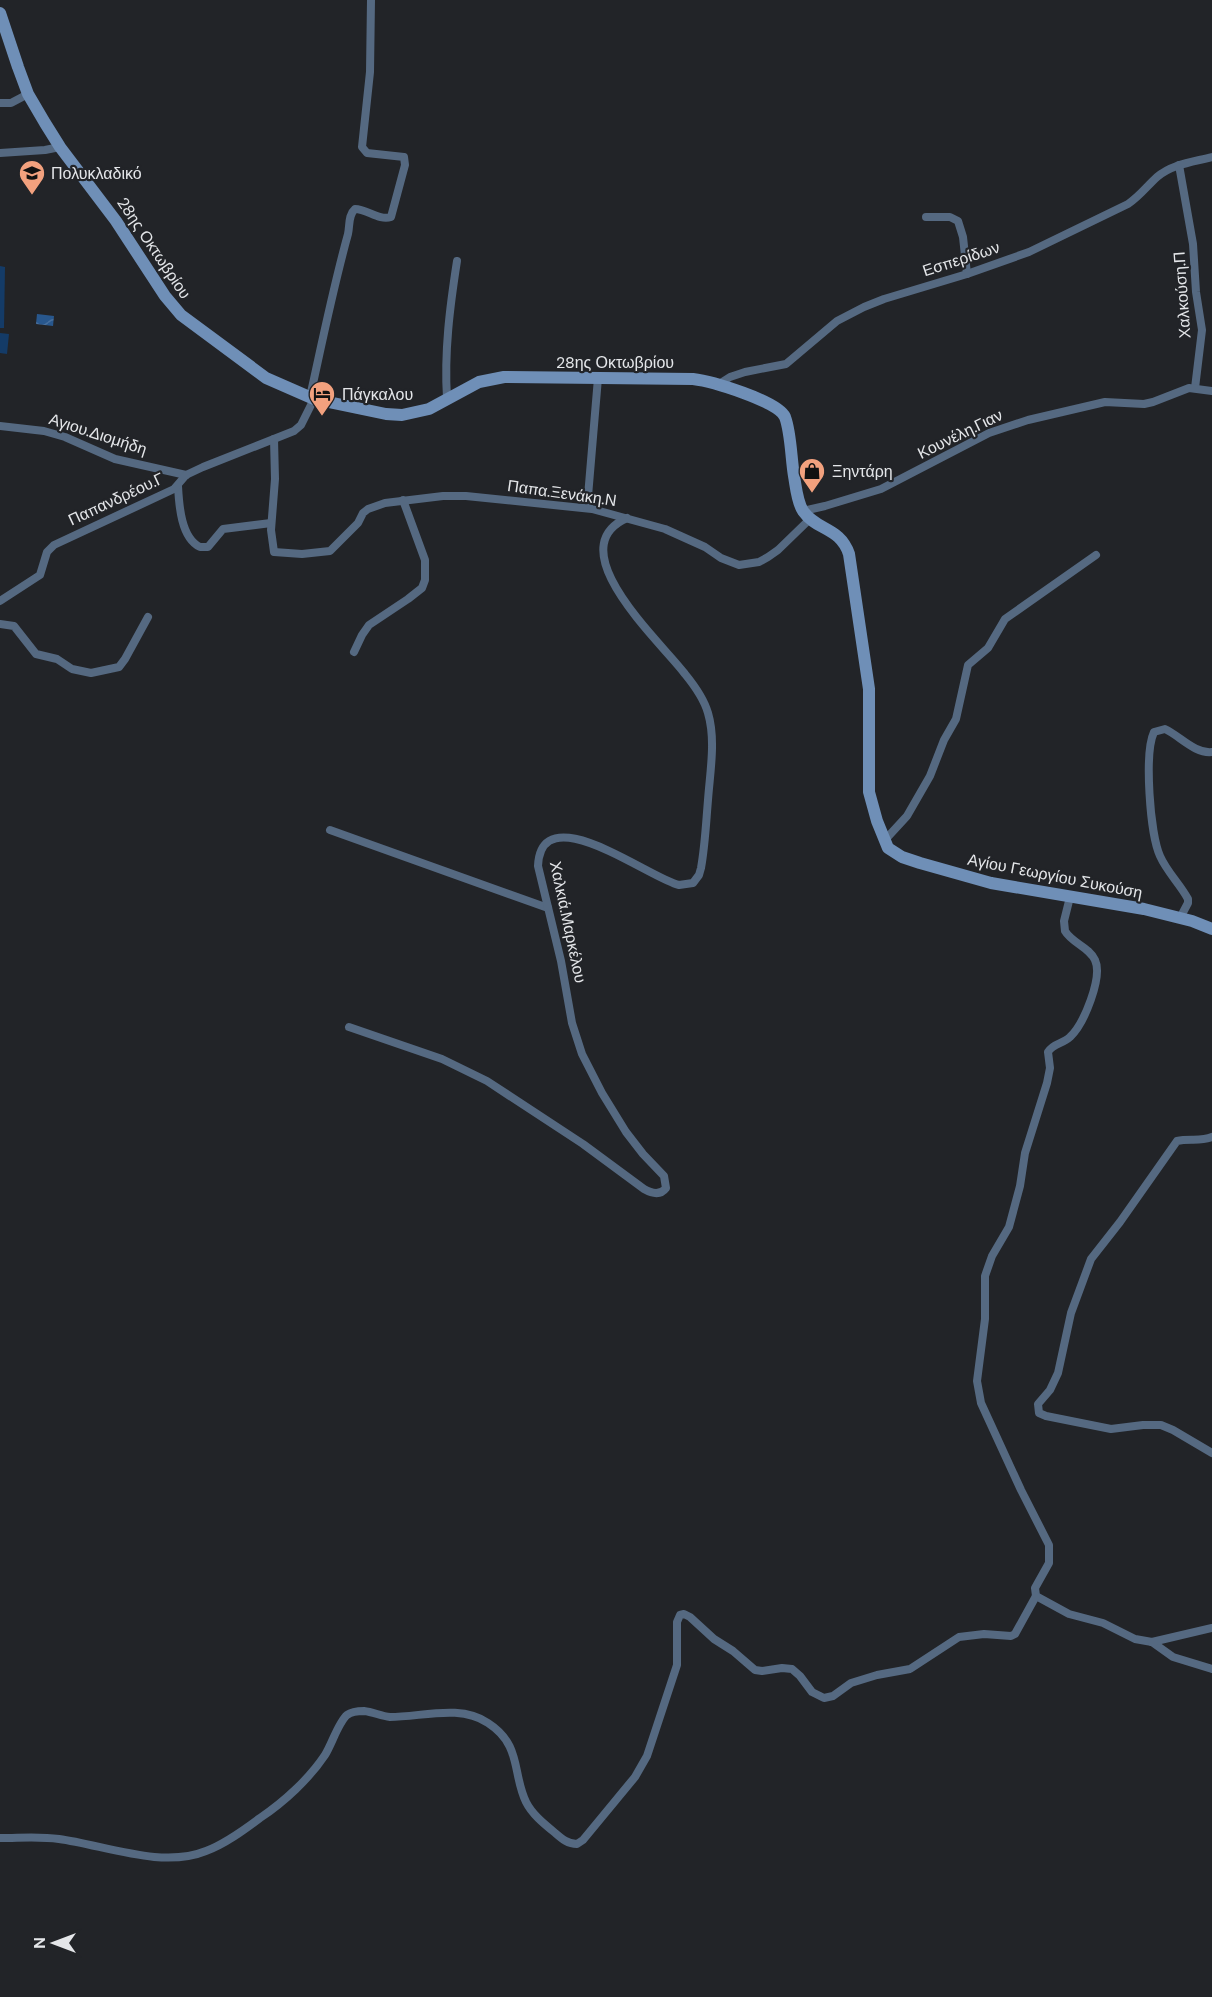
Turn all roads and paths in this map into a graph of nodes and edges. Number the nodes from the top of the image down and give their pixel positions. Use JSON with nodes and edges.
{"nodes":[{"id":1,"x":371,"y":0,"type":"edge"},
{"id":2,"x":0,"y":13,"type":"edge"},
{"id":3,"x":28,"y":94,"type":"junction"},
{"id":4,"x":0,"y":104,"type":"edge"},
{"id":5,"x":60,"y":147,"type":"junction"},
{"id":6,"x":0,"y":153,"type":"edge"},
{"id":7,"x":1212,"y":157,"type":"edge"},
{"id":8,"x":1179,"y":165,"type":"junction"},
{"id":9,"x":926,"y":217,"type":"dead end"},
{"id":10,"x":457,"y":261,"type":"dead end"},
{"id":11,"x":967,"y":274,"type":"junction"},
{"id":12,"x":598,"y":378,"type":"junction"},
{"id":13,"x":719,"y":384,"type":"junction"},
{"id":14,"x":1195,"y":388,"type":"junction"},
{"id":15,"x":1212,"y":391,"type":"edge"},
{"id":16,"x":312,"y":398,"type":"junction"},
{"id":17,"x":447,"y":398,"type":"junction"},
{"id":18,"x":0,"y":426,"type":"edge"},
{"id":19,"x":274,"y":439,"type":"junction"},
{"id":20,"x":186,"y":475,"type":"junction"},
{"id":21,"x":178,"y":486,"type":"junction"},
{"id":22,"x":403,"y":500,"type":"junction"},
{"id":23,"x":587,"y":508,"type":"junction"},
{"id":24,"x":807,"y":515,"type":"junction"},
{"id":25,"x":627,"y":518,"type":"junction"},
{"id":26,"x":271,"y":523,"type":"junction"},
{"id":27,"x":1096,"y":555,"type":"dead end"},
{"id":28,"x":0,"y":600,"type":"edge"},
{"id":29,"x":148,"y":617,"type":"dead end"},
{"id":30,"x":0,"y":624,"type":"edge"},
{"id":31,"x":354,"y":652,"type":"dead end"},
{"id":32,"x":1212,"y":752,"type":"edge"},
{"id":33,"x":330,"y":830,"type":"dead end"},
{"id":34,"x":884,"y":841,"type":"junction"},
{"id":35,"x":1070,"y":897,"type":"junction"},
{"id":36,"x":548,"y":908,"type":"junction"},
{"id":37,"x":1179,"y":918,"type":"junction"},
{"id":38,"x":1212,"y":929,"type":"edge"},
{"id":39,"x":349,"y":1027,"type":"dead end"},
{"id":40,"x":1212,"y":1138,"type":"edge"},
{"id":41,"x":1212,"y":1453,"type":"edge"},
{"id":42,"x":1036,"y":1596,"type":"junction"},
{"id":43,"x":1212,"y":1628,"type":"edge"},
{"id":44,"x":1152,"y":1642,"type":"junction"},
{"id":45,"x":1212,"y":1669,"type":"edge"},
{"id":46,"x":0,"y":1838,"type":"edge"}],
"edges":[{"from":1,"to":16,"type":"street","name":"Παπανδρέου.Γ"},
{"from":2,"to":3,"type":"main road","name":"28ης Οκτωβρίου"},
{"from":3,"to":4,"type":"street"},
{"from":3,"to":5,"type":"main road","name":"28ης Οκτωβρίου"},
{"from":5,"to":6,"type":"street"},
{"from":5,"to":16,"type":"main road","name":"28ης Οκτωβρίου"},
{"from":7,"to":8,"type":"street","name":"Εσπερίδων"},
{"from":8,"to":11,"type":"street","name":"Εσπερίδων"},
{"from":8,"to":14,"type":"street","name":"Χαλκούση.Π"},
{"from":9,"to":11,"type":"street"},
{"from":10,"to":17,"type":"street"},
{"from":11,"to":13,"type":"street","name":"Εσπερίδων"},
{"from":12,"to":13,"type":"main road","name":"28ης Οκτωβρίου"},
{"from":12,"to":17,"type":"main road","name":"28ης Οκτωβρίου"},
{"from":12,"to":23,"type":"street"},
{"from":13,"to":24,"type":"main road"},
{"from":14,"to":15,"type":"street"},
{"from":14,"to":24,"type":"street","name":"Κουνέλη.Γιαν"},
{"from":16,"to":17,"type":"main road","name":"28ης Οκτωβρίου"},
{"from":16,"to":19,"type":"street","name":"Παπανδρέου.Γ"},
{"from":18,"to":20,"type":"street","name":"Αγιου.Διομήδη"},
{"from":19,"to":20,"type":"street","name":"Παπανδρέου.Γ"},
{"from":19,"to":26,"type":"street"},
{"from":20,"to":21,"type":"street","name":"Παπανδρέου.Γ"},
{"from":21,"to":26,"type":"street"},
{"from":21,"to":28,"type":"street","name":"Παπανδρέου.Γ"},
{"from":22,"to":23,"type":"street","name":"Παπα.Ξενάκη.Ν"},
{"from":22,"to":26,"type":"street","name":"Παπα.Ξενάκη.Ν"},
{"from":22,"to":31,"type":"street"},
{"from":23,"to":25,"type":"street","name":"Παπα.Ξενάκη.Ν"},
{"from":24,"to":25,"type":"street","name":"Παπα.Ξενάκη.Ν"},
{"from":24,"to":34,"type":"main road"},
{"from":25,"to":36,"type":"street","name":"Χαλκιά.Μαρκέλου"},
{"from":27,"to":34,"type":"street"},
{"from":29,"to":30,"type":"street"},
{"from":32,"to":37,"type":"street"},
{"from":33,"to":36,"type":"street"},
{"from":34,"to":35,"type":"main road","name":"Αγίου Γεωργίου Συκούση"},
{"from":35,"to":37,"type":"main road","name":"Αγίου Γεωργίου Συκούση"},
{"from":35,"to":42,"type":"street"},
{"from":36,"to":39,"type":"street","name":"Χαλκιά.Μαρκέλου"},
{"from":37,"to":38,"type":"main road","name":"Αγίου Γεωργίου Συκούση"},
{"from":40,"to":41,"type":"street"},
{"from":42,"to":44,"type":"street"},
{"from":42,"to":46,"type":"street"},
{"from":43,"to":44,"type":"street"},
{"from":44,"to":45,"type":"street"}]}
